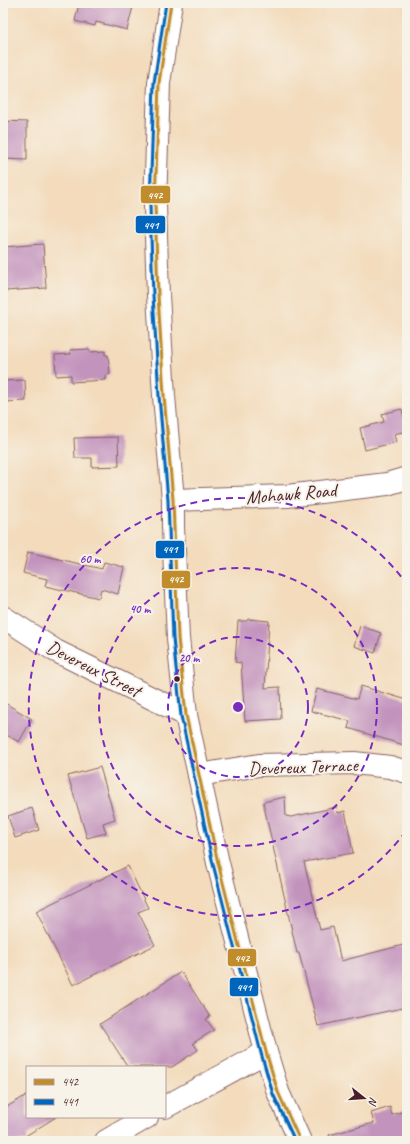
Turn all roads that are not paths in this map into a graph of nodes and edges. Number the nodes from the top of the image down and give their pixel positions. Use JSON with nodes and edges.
{"nodes":[{"id":1,"x":171,"y":3,"type":"edge"},
{"id":2,"x":407,"y":478,"type":"edge"},
{"id":3,"x":174,"y":500,"type":"junction"},
{"id":4,"x":3,"y":617,"type":"edge"},
{"id":5,"x":186,"y":716,"type":"junction"},
{"id":6,"x":407,"y":772,"type":"edge"},
{"id":7,"x":199,"y":775,"type":"junction"},
{"id":8,"x":266,"y":1052,"type":"junction"},
{"id":9,"x":166,"y":1106,"type":"edge"},
{"id":10,"x":145,"y":1118,"type":"edge"},
{"id":11,"x":106,"y":1141,"type":"edge"},
{"id":12,"x":300,"y":1141,"type":"edge"}],
"edges":[{"from":1,"to":3,"type":"main road"},
{"from":2,"to":3,"type":"main road","name":"Mohawk Road"},
{"from":3,"to":5,"type":"main road"},
{"from":4,"to":5,"type":"main road","name":"Devereux Street"},
{"from":5,"to":7,"type":"main road"},
{"from":6,"to":7,"type":"main road","name":"Devereux Terrace"},
{"from":7,"to":8,"type":"main road"},
{"from":8,"to":9,"type":"main road"},
{"from":8,"to":12,"type":"main road"},
{"from":10,"to":11,"type":"main road"}]}
